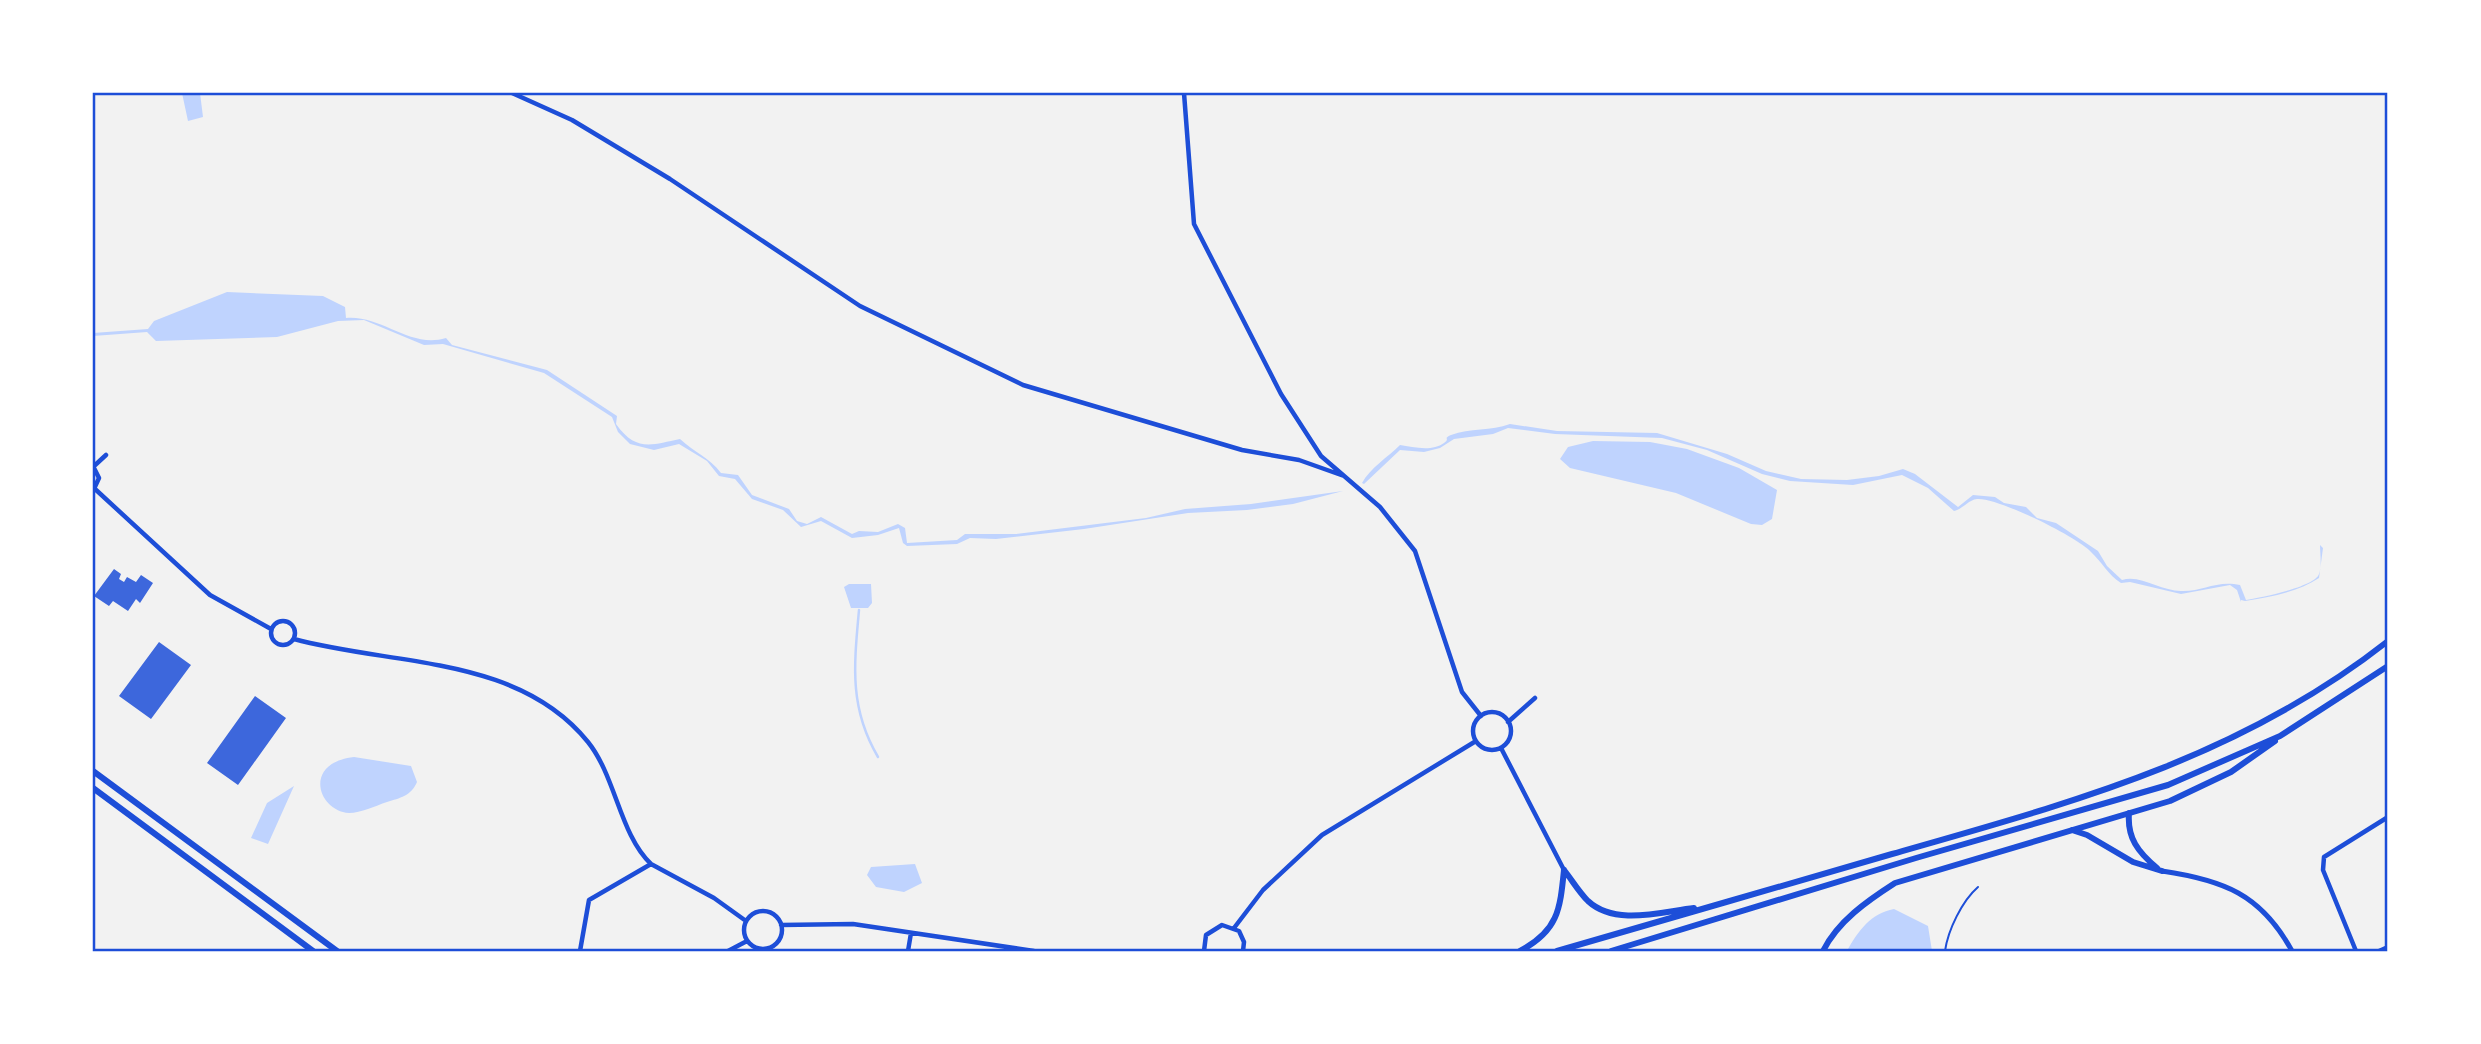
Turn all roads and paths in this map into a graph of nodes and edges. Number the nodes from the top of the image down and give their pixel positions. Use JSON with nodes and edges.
{"nodes":[{"id":1,"x":512,"y":93,"type":"edge"},
{"id":2,"x":1184,"y":93,"type":"edge"},
{"id":3,"x":106,"y":455,"type":"dead end"},
{"id":4,"x":93,"y":466,"type":"edge"},
{"id":5,"x":1344,"y":476,"type":"junction"},
{"id":6,"x":94,"y":490,"type":"edge"},
{"id":7,"x":271,"y":629,"type":"junction"},
{"id":8,"x":294,"y":639,"type":"junction"},
{"id":9,"x":2388,"y":641,"type":"edge"},
{"id":10,"x":2388,"y":666,"type":"edge"},
{"id":11,"x":1535,"y":698,"type":"dead end"},
{"id":12,"x":1481,"y":716,"type":"junction"},
{"id":13,"x":1508,"y":722,"type":"junction"},
{"id":14,"x":2280,"y":736,"type":"junction"},
{"id":15,"x":1476,"y":741,"type":"junction"},
{"id":16,"x":1501,"y":748,"type":"junction"},
{"id":17,"x":93,"y":771,"type":"edge"},
{"id":18,"x":93,"y":788,"type":"edge"},
{"id":19,"x":2129,"y":813,"type":"junction"},
{"id":20,"x":2388,"y":817,"type":"edge"},
{"id":21,"x":2072,"y":830,"type":"junction"},
{"id":22,"x":651,"y":864,"type":"junction"},
{"id":23,"x":1564,"y":870,"type":"junction"},
{"id":24,"x":2162,"y":871,"type":"junction"},
{"id":25,"x":1978,"y":887,"type":"dead end"},
{"id":26,"x":1714,"y":906,"type":"junction"},
{"id":27,"x":746,"y":921,"type":"junction"},
{"id":28,"x":781,"y":925,"type":"junction"},
{"id":29,"x":1234,"y":928,"type":"junction"},
{"id":30,"x":911,"y":933,"type":"junction"},
{"id":31,"x":747,"y":941,"type":"junction"},
{"id":32,"x":2388,"y":947,"type":"edge"},
{"id":33,"x":770,"y":950,"type":"edge"},
{"id":34,"x":313,"y":951,"type":"edge"},
{"id":35,"x":337,"y":951,"type":"edge"},
{"id":36,"x":580,"y":951,"type":"edge"},
{"id":37,"x":728,"y":951,"type":"edge"},
{"id":38,"x":908,"y":951,"type":"edge"},
{"id":39,"x":1034,"y":951,"type":"edge"},
{"id":40,"x":1204,"y":951,"type":"edge"},
{"id":41,"x":1243,"y":951,"type":"edge"},
{"id":42,"x":1520,"y":951,"type":"edge"},
{"id":43,"x":1557,"y":951,"type":"edge"},
{"id":44,"x":1611,"y":951,"type":"edge"},
{"id":45,"x":1823,"y":951,"type":"edge"},
{"id":46,"x":1945,"y":951,"type":"edge"},
{"id":47,"x":2292,"y":951,"type":"edge"},
{"id":48,"x":2356,"y":951,"type":"edge"},
{"id":49,"x":2379,"y":951,"type":"edge"}],
"edges":[{"from":1,"to":5,"type":"street"},
{"from":2,"to":5,"type":"street"},
{"from":3,"to":4,"type":"street"},
{"from":4,"to":6,"type":"street"},
{"from":5,"to":12,"type":"street"},
{"from":6,"to":7,"type":"street"},
{"from":7,"to":8,"type":"street"},
{"from":7,"to":8,"type":"street"},
{"from":8,"to":22,"type":"street"},
{"from":9,"to":26,"type":"main road"},
{"from":10,"to":14,"type":"main road"},
{"from":11,"to":13,"type":"street"},
{"from":12,"to":13,"type":"street"},
{"from":12,"to":15,"type":"street"},
{"from":13,"to":16,"type":"street"},
{"from":14,"to":19,"type":"main road"},
{"from":14,"to":44,"type":"main road"},
{"from":15,"to":16,"type":"street"},
{"from":15,"to":29,"type":"street"},
{"from":16,"to":23,"type":"street"},
{"from":17,"to":35,"type":"main road"},
{"from":18,"to":34,"type":"main road"},
{"from":19,"to":21,"type":"main road"},
{"from":19,"to":24,"type":"main road"},
{"from":20,"to":48,"type":"street"},
{"from":21,"to":24,"type":"main road"},
{"from":21,"to":45,"type":"main road"},
{"from":22,"to":27,"type":"street"},
{"from":22,"to":36,"type":"street"},
{"from":23,"to":26,"type":"main road"},
{"from":23,"to":42,"type":"main road"},
{"from":24,"to":47,"type":"street"},
{"from":25,"to":46,"type":"path"},
{"from":26,"to":43,"type":"main road"},
{"from":27,"to":28,"type":"street"},
{"from":27,"to":31,"type":"street"},
{"from":28,"to":30,"type":"street"},
{"from":28,"to":33,"type":"street"},
{"from":29,"to":40,"type":"street"},
{"from":29,"to":41,"type":"street"},
{"from":30,"to":38,"type":"street"},
{"from":30,"to":39,"type":"street"},
{"from":31,"to":33,"type":"street"},
{"from":31,"to":37,"type":"street"},
{"from":32,"to":49,"type":"street"}]}
